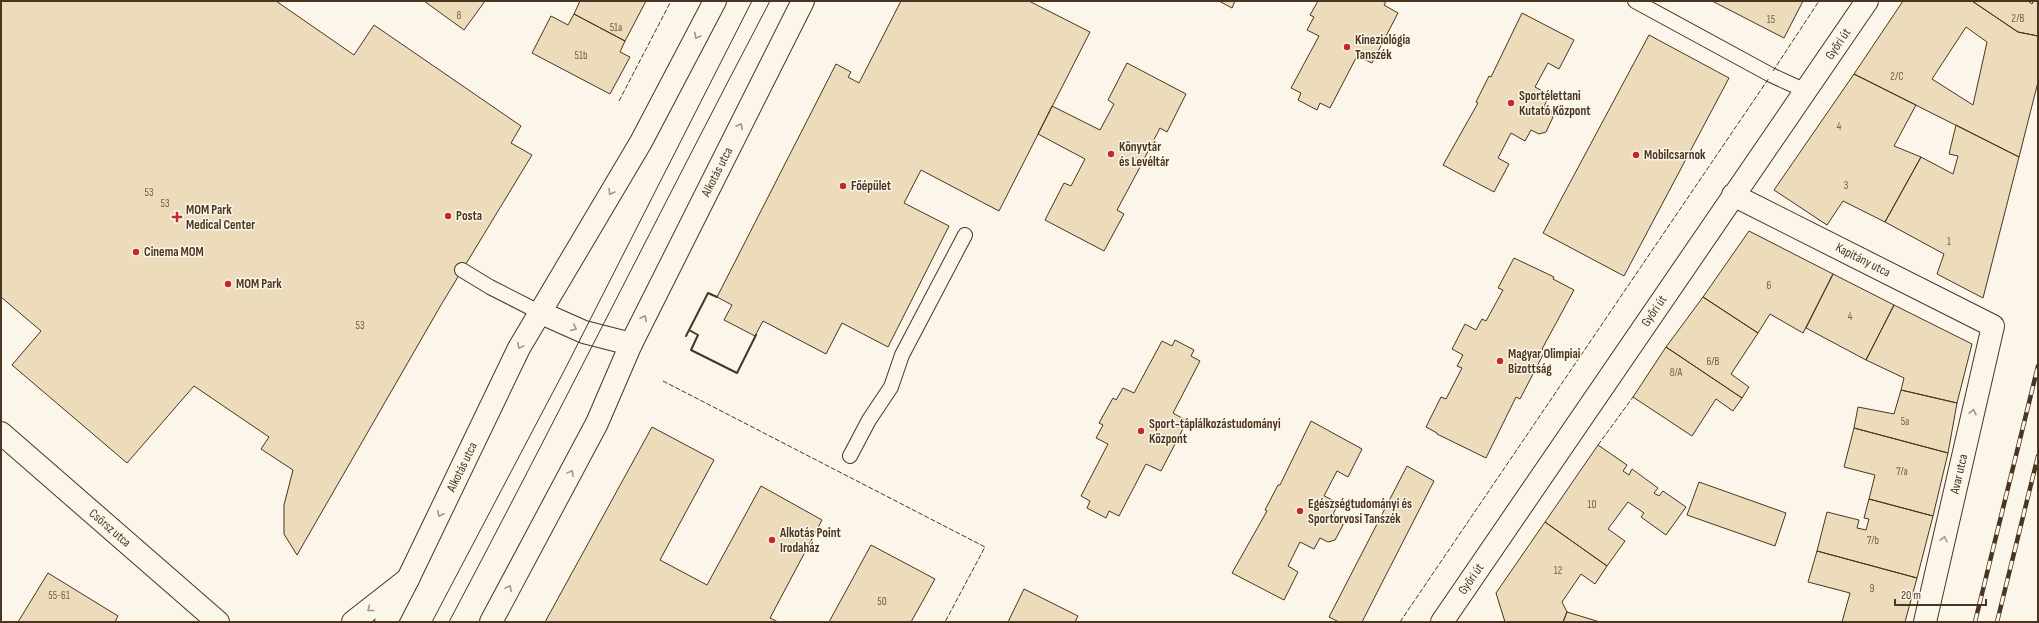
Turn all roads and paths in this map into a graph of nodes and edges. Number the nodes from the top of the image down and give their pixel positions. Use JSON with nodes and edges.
{"nodes":[{"id":1,"x":715,"y":1,"type":"edge"},
{"id":2,"x":803,"y":1,"type":"edge"},
{"id":3,"x":1635,"y":1,"type":"edge"},
{"id":4,"x":1867,"y":1,"type":"edge"},
{"id":5,"x":1806,"y":91,"type":"junction"},
{"id":6,"x":1733,"y":194,"type":"junction"},
{"id":7,"x":965,"y":235,"type":"dead end"},
{"id":8,"x":462,"y":270,"type":"dead end"},
{"id":9,"x":539,"y":312,"type":"junction"},
{"id":10,"x":1993,"y":326,"type":"joint"},
{"id":11,"x":631,"y":344,"type":"junction"},
{"id":12,"x":1,"y":433,"type":"edge"},
{"id":13,"x":850,"y":456,"type":"dead end"},
{"id":14,"x":408,"y":579,"type":"junction"},
{"id":15,"x":218,"y":622,"type":"edge"},
{"id":16,"x":353,"y":622,"type":"edge"},
{"id":17,"x":386,"y":622,"type":"edge"},
{"id":18,"x":491,"y":622,"type":"edge"},
{"id":19,"x":1442,"y":622,"type":"edge"},
{"id":20,"x":1925,"y":622,"type":"edge"}],
"edges":[{"from":1,"to":9,"type":"street","name":"Alkotás utca","one_way":true},
{"from":11,"to":2,"type":"street","name":"Alkotás utca","one_way":true},
{"from":3,"to":5,"type":"lane"},
{"from":4,"to":5,"type":"street","name":"Győri út"},
{"from":5,"to":6,"type":"street","name":"Győri út"},
{"from":6,"to":10,"type":"street","name":"Kapitány utca"},
{"from":6,"to":19,"type":"street","name":"Győri út"},
{"from":7,"to":13,"type":"lane"},
{"from":8,"to":9,"type":"lane"},
{"from":9,"to":11,"type":"street","one_way":true},
{"from":9,"to":14,"type":"street","name":"Alkotás utca","one_way":true},
{"from":20,"to":10,"type":"street","name":"Avar utca","one_way":true},
{"from":18,"to":11,"type":"street","name":"Alkotás utca","one_way":true},
{"from":12,"to":15,"type":"street","name":"Csörsz utca"},
{"from":14,"to":16,"type":"street","one_way":true},
{"from":14,"to":17,"type":"street","name":"Alkotás utca"}]}
